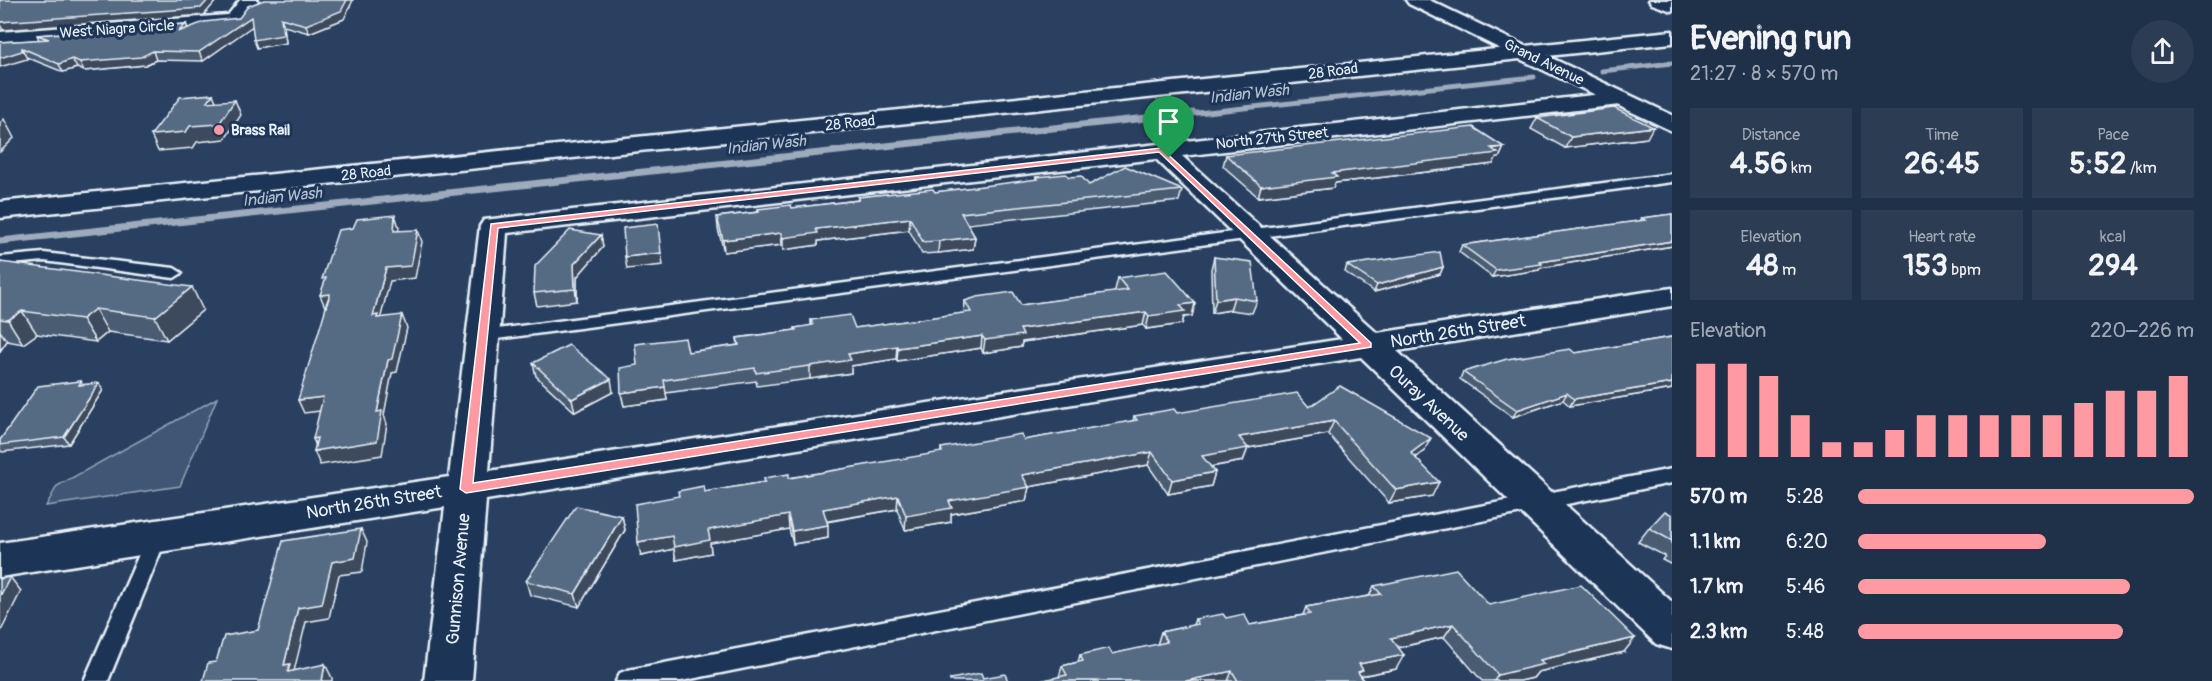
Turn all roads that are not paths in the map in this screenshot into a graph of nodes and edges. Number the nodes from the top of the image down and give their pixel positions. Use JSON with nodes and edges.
{"nodes":[{"id":1,"x":249,"y":0,"type":"edge"},
{"id":2,"x":1415,"y":0,"type":"edge"},
{"id":3,"x":1658,"y":0,"type":"edge"},
{"id":4,"x":1667,"y":0,"type":"edge"},
{"id":5,"x":1672,"y":3,"type":"edge"},
{"id":6,"x":1669,"y":36,"type":"edge"},
{"id":7,"x":0,"y":38,"type":"edge"},
{"id":8,"x":1522,"y":51,"type":"junction"},
{"id":9,"x":1620,"y":99,"type":"junction"},
{"id":10,"x":1672,"y":124,"type":"edge"},
{"id":11,"x":1161,"y":150,"type":"junction"},
{"id":12,"x":1672,"y":178,"type":"edge"},
{"id":13,"x":0,"y":210,"type":"edge"},
{"id":14,"x":494,"y":226,"type":"joint"},
{"id":15,"x":1250,"y":234,"type":"junction"},
{"id":16,"x":0,"y":261,"type":"edge"},
{"id":17,"x":174,"y":273,"type":"dead end"},
{"id":18,"x":1672,"y":297,"type":"edge"},
{"id":19,"x":482,"y":336,"type":"junction"},
{"id":20,"x":1368,"y":345,"type":"junction"},
{"id":21,"x":1672,"y":476,"type":"edge"},
{"id":22,"x":466,"y":489,"type":"junction"},
{"id":23,"x":1536,"y":502,"type":"junction"},
{"id":24,"x":157,"y":536,"type":"junction"},
{"id":25,"x":0,"y":560,"type":"edge"},
{"id":26,"x":1672,"y":630,"type":"edge"},
{"id":27,"x":96,"y":681,"type":"edge"},
{"id":28,"x":448,"y":681,"type":"edge"},
{"id":29,"x":628,"y":681,"type":"edge"}],
"edges":[{"from":1,"to":7,"type":"street","name":"West Niagra Circle"},
{"from":2,"to":8,"type":"street","name":"Grand Avenue"},
{"from":3,"to":5,"type":"street"},
{"from":4,"to":5,"type":"street"},
{"from":6,"to":8,"type":"street","name":"28 Road"},
{"from":8,"to":9,"type":"street","name":"Grand Avenue"},
{"from":8,"to":13,"type":"street","name":"28 Road"},
{"from":9,"to":10,"type":"street","name":"Grand Avenue"},
{"from":9,"to":11,"type":"street","name":"North 27th Street"},
{"from":11,"to":14,"type":"street","name":"North 27th Street"},
{"from":11,"to":15,"type":"street","name":"Ouray Avenue"},
{"from":12,"to":15,"type":"lane"},
{"from":14,"to":19,"type":"street","name":"Gunnison Avenue"},
{"from":15,"to":19,"type":"lane"},
{"from":15,"to":20,"type":"street","name":"Ouray Avenue"},
{"from":16,"to":17,"type":"lane"},
{"from":18,"to":20,"type":"street","name":"North 26th Street"},
{"from":19,"to":22,"type":"street","name":"Gunnison Avenue"},
{"from":20,"to":22,"type":"street","name":"North 26th Street"},
{"from":20,"to":23,"type":"street","name":"Ouray Avenue"},
{"from":21,"to":23,"type":"lane"},
{"from":22,"to":24,"type":"street","name":"North 26th Street"},
{"from":22,"to":28,"type":"street","name":"Gunnison Avenue"},
{"from":23,"to":26,"type":"street","name":"Ouray Avenue"},
{"from":23,"to":29,"type":"lane"},
{"from":24,"to":25,"type":"street","name":"North 26th Street"},
{"from":24,"to":27,"type":"lane"}]}
